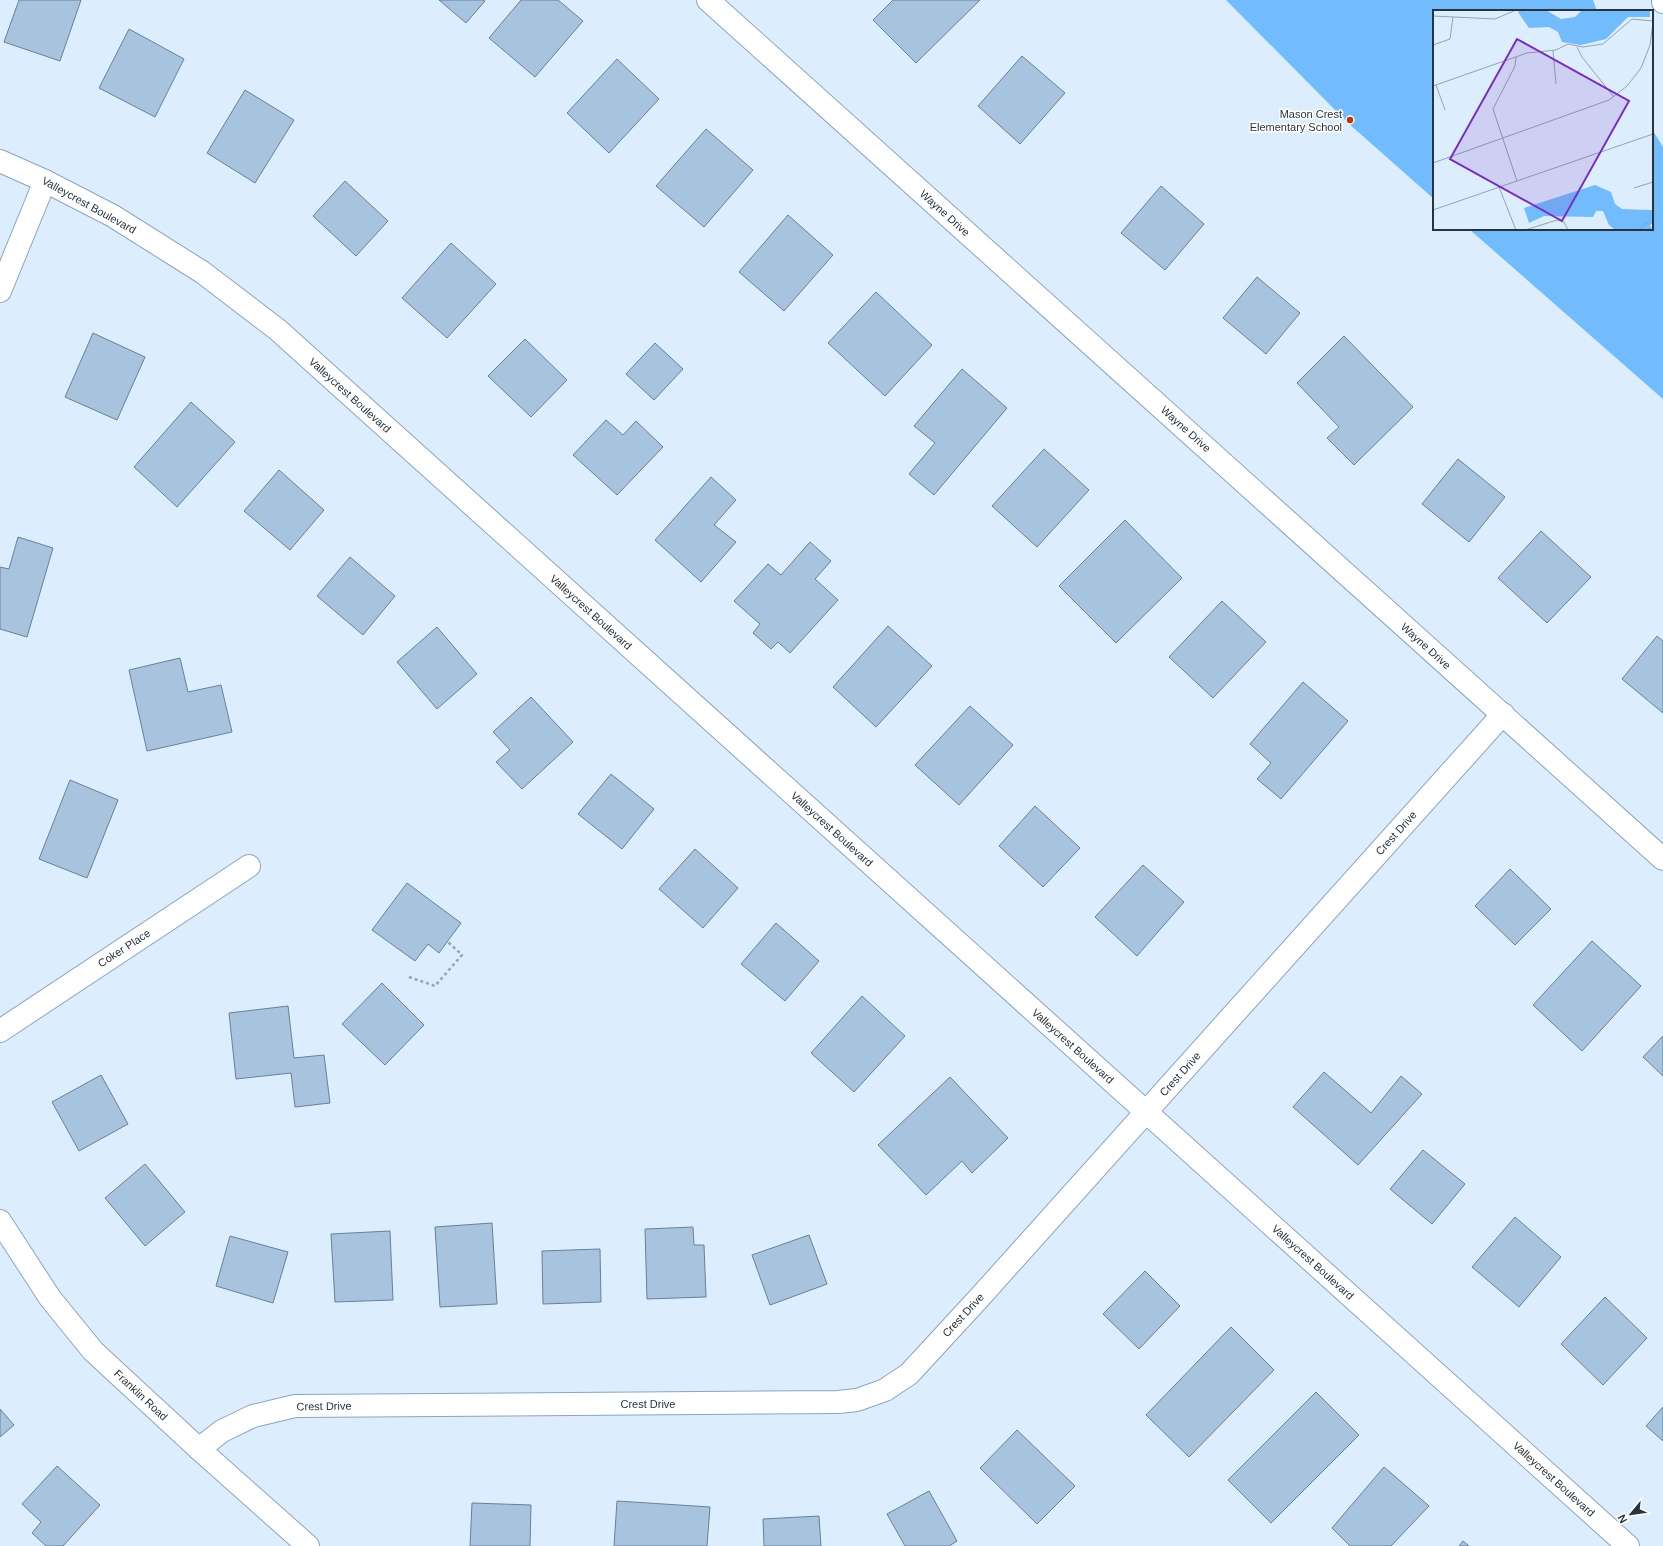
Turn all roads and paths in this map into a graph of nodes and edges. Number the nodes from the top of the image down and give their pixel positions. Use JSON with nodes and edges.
{"nodes":[{"id":1,"x":708,"y":0,"type":"edge"},
{"id":2,"x":0,"y":161,"type":"edge"},
{"id":3,"x":45,"y":180,"type":"junction"},
{"id":4,"x":0,"y":292,"type":"edge"},
{"id":5,"x":1503,"y":714,"type":"junction"},
{"id":6,"x":1663,"y":859,"type":"edge"},
{"id":7,"x":249,"y":866,"type":"dead end"},
{"id":8,"x":448,"y":942,"type":"dead end"},
{"id":9,"x":409,"y":977,"type":"dead end"},
{"id":10,"x":0,"y":1031,"type":"edge"},
{"id":11,"x":1146,"y":1112,"type":"junction"},
{"id":12,"x":0,"y":1221,"type":"edge"},
{"id":13,"x":199,"y":1449,"type":"junction"},
{"id":14,"x":308,"y":1546,"type":"edge"},
{"id":15,"x":1628,"y":1546,"type":"edge"}],
"edges":[{"from":1,"to":5,"type":"street","name":"Wayne Drive"},
{"from":2,"to":3,"type":"street","name":"Valleycrest Boulevard"},
{"from":3,"to":4,"type":"street"},
{"from":3,"to":11,"type":"street","name":"Valleycrest Boulevard"},
{"from":5,"to":6,"type":"street","name":"Wayne Drive"},
{"from":5,"to":11,"type":"street","name":"Crest Drive"},
{"from":7,"to":10,"type":"street","name":"Coker Place"},
{"from":8,"to":9,"type":"path"},
{"from":11,"to":13,"type":"street","name":"Crest Drive"},
{"from":11,"to":15,"type":"street","name":"Valleycrest Boulevard"},
{"from":12,"to":13,"type":"street","name":"Franklin Road"},
{"from":13,"to":14,"type":"street","name":"Franklin Road"}]}
